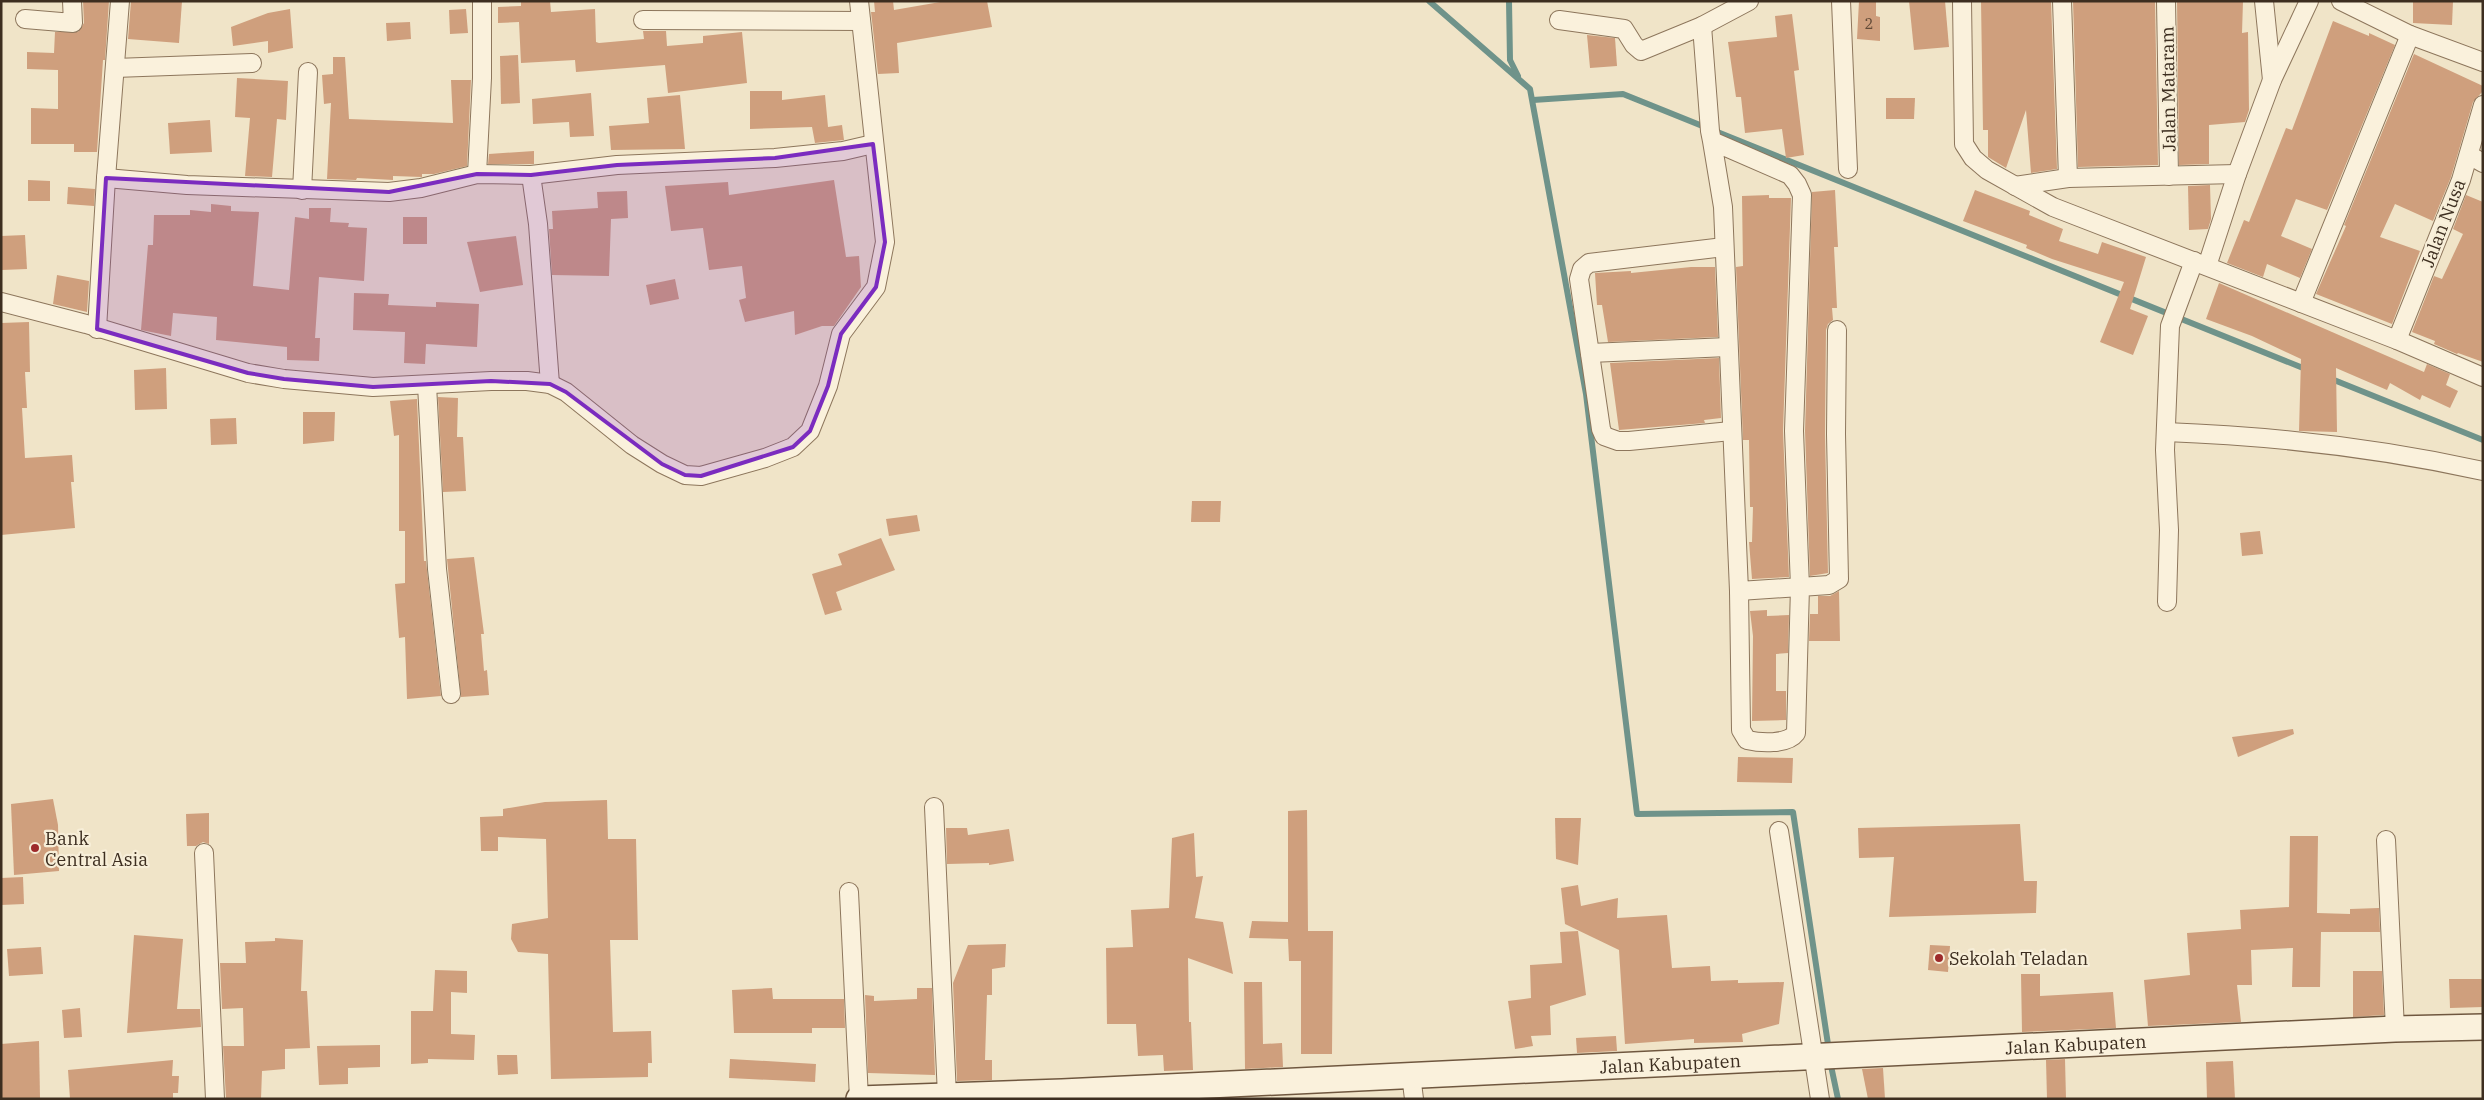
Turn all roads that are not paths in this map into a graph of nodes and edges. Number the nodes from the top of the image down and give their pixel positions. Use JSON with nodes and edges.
{"nodes":[{"id":1,"x":72,"y":1,"type":"edge"},
{"id":2,"x":120,"y":1,"type":"edge"},
{"id":3,"x":482,"y":1,"type":"edge"},
{"id":4,"x":859,"y":1,"type":"edge"},
{"id":5,"x":1749,"y":1,"type":"edge"},
{"id":6,"x":1841,"y":1,"type":"edge"},
{"id":7,"x":1962,"y":1,"type":"edge"},
{"id":8,"x":2062,"y":1,"type":"edge"},
{"id":9,"x":2166,"y":1,"type":"edge"},
{"id":10,"x":2264,"y":1,"type":"edge"},
{"id":11,"x":2309,"y":1,"type":"edge"},
{"id":12,"x":2341,"y":1,"type":"edge"},
{"id":13,"x":25,"y":19,"type":"dead end"},
{"id":14,"x":643,"y":20,"type":"dead end"},
{"id":15,"x":1559,"y":20,"type":"dead end"},
{"id":16,"x":861,"y":21,"type":"junction"},
{"id":17,"x":1702,"y":26,"type":"junction"},
{"id":18,"x":2410,"y":35,"type":"junction"},
{"id":19,"x":2483,"y":62,"type":"edge"},
{"id":20,"x":252,"y":63,"type":"dead end"},
{"id":21,"x":116,"y":68,"type":"junction"},
{"id":22,"x":308,"y":72,"type":"dead end"},
{"id":23,"x":2272,"y":80,"type":"junction"},
{"id":24,"x":2483,"y":104,"type":"edge"},
{"id":25,"x":1711,"y":136,"type":"junction"},
{"id":26,"x":873,"y":144,"type":"junction"},
{"id":27,"x":2476,"y":159,"type":"edge"},
{"id":28,"x":1848,"y":170,"type":"dead end"},
{"id":29,"x":477,"y":174,"type":"junction"},
{"id":30,"x":2237,"y":174,"type":"junction"},
{"id":31,"x":531,"y":175,"type":"junction"},
{"id":32,"x":2169,"y":176,"type":"junction"},
{"id":33,"x":106,"y":178,"type":"junction"},
{"id":34,"x":2068,"y":178,"type":"junction"},
{"id":35,"x":2015,"y":186,"type":"junction"},
{"id":36,"x":302,"y":190,"type":"junction"},
{"id":37,"x":1724,"y":246,"type":"junction"},
{"id":38,"x":2200,"y":263,"type":"junction"},
{"id":39,"x":1,"y":302,"type":"edge"},
{"id":40,"x":2301,"y":303,"type":"junction"},
{"id":41,"x":97,"y":329,"type":"junction"},
{"id":42,"x":1837,"y":330,"type":"dead end"},
{"id":43,"x":2397,"y":340,"type":"junction"},
{"id":44,"x":1728,"y":347,"type":"junction"},
{"id":45,"x":1590,"y":353,"type":"junction"},
{"id":46,"x":2483,"y":377,"type":"edge"},
{"id":47,"x":550,"y":384,"type":"junction"},
{"id":48,"x":427,"y":385,"type":"junction"},
{"id":49,"x":1731,"y":431,"type":"junction"},
{"id":50,"x":2166,"y":432,"type":"junction"},
{"id":51,"x":2483,"y":472,"type":"edge"},
{"id":52,"x":1800,"y":587,"type":"junction"},
{"id":53,"x":1738,"y":591,"type":"junction"},
{"id":54,"x":2167,"y":602,"type":"dead end"},
{"id":55,"x":451,"y":694,"type":"dead end"},
{"id":56,"x":934,"y":807,"type":"dead end"},
{"id":57,"x":1779,"y":830,"type":"dead end"},
{"id":58,"x":2386,"y":840,"type":"dead end"},
{"id":59,"x":204,"y":853,"type":"dead end"},
{"id":60,"x":849,"y":892,"type":"dead end"},
{"id":61,"x":2483,"y":1027,"type":"edge"},
{"id":62,"x":2395,"y":1029,"type":"junction"},
{"id":63,"x":1823,"y":1057,"type":"junction"},
{"id":64,"x":1412,"y":1087,"type":"edge"},
{"id":65,"x":1062,"y":1095,"type":"edge"},
{"id":66,"x":947,"y":1096,"type":"junction"},
{"id":67,"x":215,"y":1099,"type":"edge"},
{"id":68,"x":859,"y":1099,"type":"edge"},
{"id":69,"x":1820,"y":1099,"type":"edge"}],
"edges":[{"from":1,"to":13,"type":"street"},
{"from":2,"to":21,"type":"street"},
{"from":3,"to":29,"type":"street"},
{"from":4,"to":16,"type":"street"},
{"from":5,"to":17,"type":"street"},
{"from":6,"to":28,"type":"street"},
{"from":7,"to":35,"type":"street"},
{"from":8,"to":34,"type":"street"},
{"from":9,"to":32,"type":"street","name":"Jalan Mataram"},
{"from":10,"to":23,"type":"street"},
{"from":11,"to":23,"type":"street"},
{"from":12,"to":18,"type":"street"},
{"from":14,"to":16,"type":"street"},
{"from":15,"to":17,"type":"street"},
{"from":16,"to":26,"type":"street"},
{"from":17,"to":25,"type":"street"},
{"from":18,"to":19,"type":"street"},
{"from":18,"to":40,"type":"street"},
{"from":20,"to":21,"type":"street"},
{"from":21,"to":33,"type":"street"},
{"from":22,"to":36,"type":"street"},
{"from":23,"to":30,"type":"street"},
{"from":24,"to":27,"type":"street","name":"Jalan Nusa"},
{"from":25,"to":37,"type":"street"},
{"from":25,"to":52,"type":"street"},
{"from":26,"to":31,"type":"street"},
{"from":26,"to":47,"type":"street"},
{"from":27,"to":43,"type":"street","name":"Jalan Nusa"},
{"from":29,"to":31,"type":"street"},
{"from":29,"to":36,"type":"street"},
{"from":30,"to":32,"type":"street"},
{"from":30,"to":38,"type":"street"},
{"from":31,"to":47,"type":"street"},
{"from":32,"to":34,"type":"street"},
{"from":33,"to":36,"type":"street"},
{"from":33,"to":41,"type":"street"},
{"from":34,"to":35,"type":"street"},
{"from":35,"to":38,"type":"street"},
{"from":37,"to":44,"type":"street"},
{"from":37,"to":45,"type":"street"},
{"from":38,"to":40,"type":"street"},
{"from":38,"to":50,"type":"street"},
{"from":39,"to":41,"type":"street"},
{"from":40,"to":43,"type":"street"},
{"from":41,"to":48,"type":"street"},
{"from":42,"to":52,"type":"street"},
{"from":43,"to":46,"type":"street"},
{"from":44,"to":45,"type":"street"},
{"from":44,"to":49,"type":"street"},
{"from":45,"to":49,"type":"street"},
{"from":47,"to":48,"type":"street"},
{"from":48,"to":55,"type":"street"},
{"from":49,"to":53,"type":"street"},
{"from":50,"to":51,"type":"street"},
{"from":50,"to":54,"type":"street"},
{"from":52,"to":53,"type":"street"},
{"from":52,"to":53,"type":"street"},
{"from":56,"to":66,"type":"street"},
{"from":57,"to":63,"type":"street"},
{"from":58,"to":62,"type":"street"},
{"from":59,"to":67,"type":"street"},
{"from":60,"to":68,"type":"street"},
{"from":61,"to":62,"type":"main road","name":"Jalan Kabupaten"},
{"from":62,"to":63,"type":"main road","name":"Jalan Kabupaten"},
{"from":63,"to":64,"type":"main road","name":"Jalan Kabupaten"},
{"from":63,"to":69,"type":"street"},
{"from":64,"to":65,"type":"main road","name":"Jalan Kabupaten"},
{"from":65,"to":66,"type":"main road","name":"Jalan Kabupaten"},
{"from":66,"to":68,"type":"main road","name":"Jalan Kabupaten"}]}
